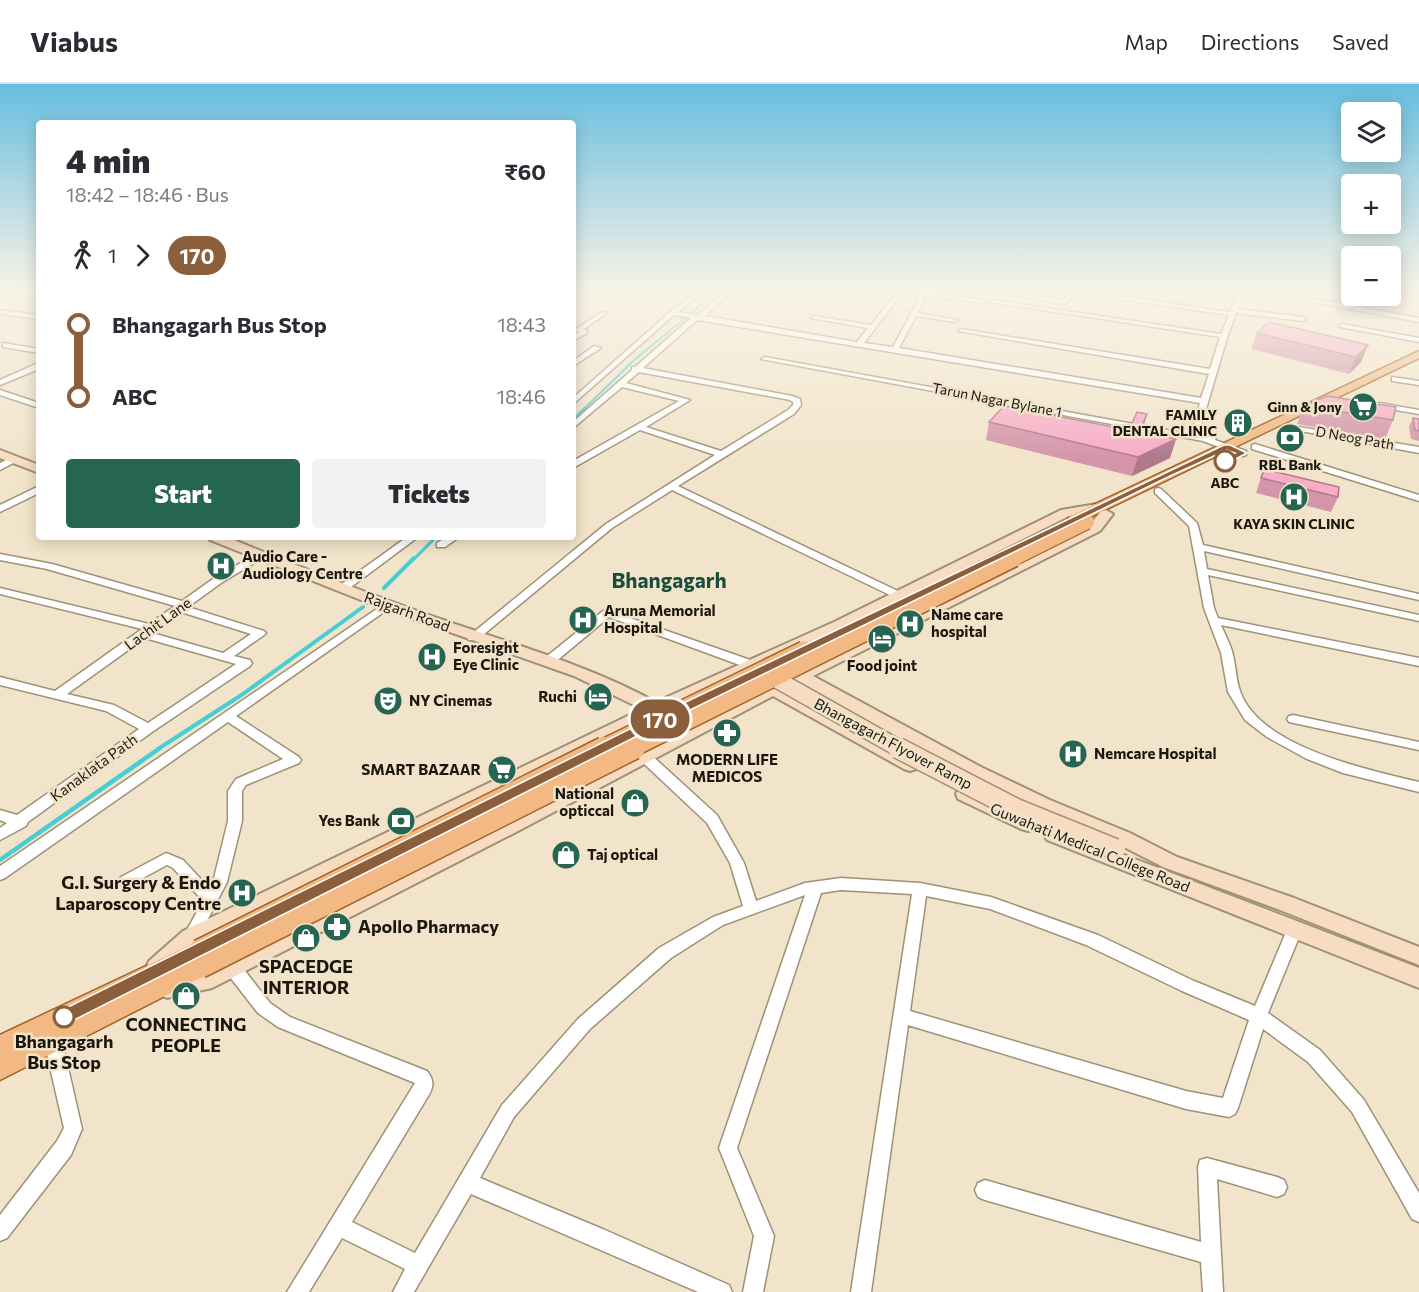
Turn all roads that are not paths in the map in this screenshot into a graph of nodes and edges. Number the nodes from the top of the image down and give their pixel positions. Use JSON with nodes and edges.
{"nodes":[{"id":1,"x":12,"y":347,"type":"edge"},
{"id":2,"x":634,"y":347,"type":"edge"},
{"id":3,"x":660,"y":347,"type":"edge"},
{"id":4,"x":879,"y":347,"type":"edge"},
{"id":5,"x":1062,"y":347,"type":"edge"},
{"id":6,"x":1221,"y":347,"type":"edge"},
{"id":7,"x":597,"y":348,"type":"dead end"},
{"id":8,"x":895,"y":350,"type":"joint"},
{"id":9,"x":36,"y":351,"type":"edge"},
{"id":10,"x":1419,"y":354,"type":"edge"},
{"id":11,"x":765,"y":359,"type":"dead end"},
{"id":12,"x":576,"y":362,"type":"edge"},
{"id":13,"x":36,"y":367,"type":"edge"},
{"id":14,"x":1419,"y":367,"type":"edge"},
{"id":15,"x":635,"y":369,"type":"junction"},
{"id":16,"x":1213,"y":372,"type":"junction"},
{"id":17,"x":1395,"y":379,"type":"junction"},
{"id":18,"x":0,"y":383,"type":"edge"},
{"id":19,"x":1419,"y":383,"type":"edge"},
{"id":20,"x":619,"y":384,"type":"junction"},
{"id":21,"x":0,"y":393,"type":"edge"},
{"id":22,"x":576,"y":399,"type":"edge"},
{"id":23,"x":1204,"y":401,"type":"junction"},
{"id":24,"x":1375,"y":404,"type":"edge"},
{"id":25,"x":36,"y":405,"type":"edge"},
{"id":26,"x":1419,"y":412,"type":"edge"},
{"id":27,"x":576,"y":423,"type":"edge"},
{"id":28,"x":638,"y":427,"type":"junction"},
{"id":29,"x":1290,"y":427,"type":"junction"},
{"id":30,"x":1229,"y":446,"type":"junction"},
{"id":31,"x":1249,"y":450,"type":"junction"},
{"id":32,"x":1419,"y":450,"type":"edge"},
{"id":33,"x":0,"y":454,"type":"edge"},
{"id":34,"x":722,"y":454,"type":"junction"},
{"id":35,"x":14,"y":459,"type":"junction"},
{"id":36,"x":576,"y":463,"type":"edge"},
{"id":37,"x":0,"y":466,"type":"edge"},
{"id":38,"x":36,"y":468,"type":"edge"},
{"id":39,"x":670,"y":486,"type":"junction"},
{"id":40,"x":36,"y":491,"type":"edge"},
{"id":41,"x":1158,"y":491,"type":"junction"},
{"id":42,"x":1419,"y":498,"type":"edge"},
{"id":43,"x":0,"y":509,"type":"edge"},
{"id":44,"x":1092,"y":516,"type":"junction"},
{"id":45,"x":222,"y":540,"type":"edge"},
{"id":46,"x":407,"y":540,"type":"edge"},
{"id":47,"x":449,"y":540,"type":"edge"},
{"id":48,"x":441,"y":545,"type":"dead end"},
{"id":49,"x":1198,"y":547,"type":"junction"},
{"id":50,"x":260,"y":555,"type":"junction"},
{"id":51,"x":0,"y":557,"type":"edge"},
{"id":52,"x":1203,"y":572,"type":"junction"},
{"id":53,"x":343,"y":588,"type":"junction"},
{"id":54,"x":0,"y":591,"type":"edge"},
{"id":55,"x":898,"y":595,"type":"junction"},
{"id":56,"x":1419,"y":597,"type":"edge"},
{"id":57,"x":387,"y":605,"type":"junction"},
{"id":58,"x":181,"y":607,"type":"junction"},
{"id":59,"x":1419,"y":618,"type":"edge"},
{"id":60,"x":1213,"y":620,"type":"junction"},
{"id":61,"x":148,"y":631,"type":"junction"},
{"id":62,"x":472,"y":635,"type":"junction"},
{"id":63,"x":798,"y":642,"type":"junction"},
{"id":64,"x":226,"y":656,"type":"junction"},
{"id":65,"x":550,"y":660,"type":"junction"},
{"id":66,"x":829,"y":663,"type":"junction"},
{"id":67,"x":749,"y":664,"type":"junction"},
{"id":68,"x":1418,"y":666,"type":"edge"},
{"id":69,"x":803,"y":677,"type":"junction"},
{"id":70,"x":0,"y":681,"type":"edge"},
{"id":71,"x":774,"y":684,"type":"junction"},
{"id":72,"x":57,"y":695,"type":"junction"},
{"id":73,"x":652,"y":711,"type":"junction"},
{"id":74,"x":229,"y":717,"type":"junction"},
{"id":75,"x":1293,"y":719,"type":"dead end"},
{"id":76,"x":148,"y":729,"type":"junction"},
{"id":77,"x":688,"y":733,"type":"junction"},
{"id":78,"x":1419,"y":747,"type":"edge"},
{"id":79,"x":644,"y":756,"type":"junction"},
{"id":80,"x":1419,"y":788,"type":"edge"},
{"id":81,"x":0,"y":815,"type":"edge"},
{"id":82,"x":21,"y":822,"type":"junction"},
{"id":83,"x":0,"y":835,"type":"edge"},
{"id":84,"x":1167,"y":871,"type":"junction"},
{"id":85,"x":0,"y":874,"type":"edge"},
{"id":86,"x":126,"y":881,"type":"dead end"},
{"id":87,"x":815,"y":887,"type":"junction"},
{"id":88,"x":920,"y":889,"type":"junction"},
{"id":89,"x":211,"y":900,"type":"junction"},
{"id":90,"x":751,"y":908,"type":"junction"},
{"id":91,"x":1294,"y":930,"type":"junction"},
{"id":92,"x":197,"y":952,"type":"junction"},
{"id":93,"x":1419,"y":956,"type":"edge"},
{"id":94,"x":232,"y":967,"type":"junction"},
{"id":95,"x":1419,"y":978,"type":"edge"},
{"id":96,"x":151,"y":982,"type":"junction"},
{"id":97,"x":902,"y":1016,"type":"junction"},
{"id":98,"x":1259,"y":1016,"type":"junction"},
{"id":99,"x":53,"y":1041,"type":"junction"},
{"id":100,"x":0,"y":1048,"type":"edge"},
{"id":101,"x":0,"y":1068,"type":"edge"},
{"id":102,"x":466,"y":1182,"type":"junction"},
{"id":103,"x":1277,"y":1187,"type":"dead end"},
{"id":104,"x":985,"y":1190,"type":"dead end"},
{"id":105,"x":1419,"y":1212,"type":"edge"},
{"id":106,"x":339,"y":1226,"type":"junction"},
{"id":107,"x":0,"y":1231,"type":"edge"},
{"id":108,"x":1211,"y":1254,"type":"junction"},
{"id":109,"x":418,"y":1265,"type":"junction"},
{"id":110,"x":297,"y":1292,"type":"edge"},
{"id":111,"x":403,"y":1292,"type":"edge"},
{"id":112,"x":722,"y":1292,"type":"edge"},
{"id":113,"x":753,"y":1292,"type":"edge"},
{"id":114,"x":861,"y":1292,"type":"edge"},
{"id":115,"x":1213,"y":1292,"type":"edge"}],
"edges":[{"from":1,"to":9,"type":"street"},
{"from":2,"to":22,"type":"street"},
{"from":3,"to":15,"type":"street"},
{"from":4,"to":8,"type":"street"},
{"from":5,"to":16,"type":"street"},
{"from":6,"to":16,"type":"street"},
{"from":7,"to":12,"type":"street"},
{"from":8,"to":23,"type":"street"},
{"from":10,"to":30,"type":"main road"},
{"from":11,"to":30,"type":"street","name":"Tarun Nagar Bylane 1"},
{"from":13,"to":18,"type":"street"},
{"from":14,"to":17,"type":"main road"},
{"from":15,"to":20,"type":"street"},
{"from":15,"to":34,"type":"street"},
{"from":16,"to":23,"type":"street"},
{"from":17,"to":19,"type":"street"},
{"from":17,"to":29,"type":"main road"},
{"from":20,"to":27,"type":"street"},
{"from":20,"to":28,"type":"street"},
{"from":21,"to":25,"type":"street"},
{"from":23,"to":30,"type":"street"},
{"from":24,"to":26,"type":"street"},
{"from":28,"to":34,"type":"street"},
{"from":28,"to":36,"type":"street"},
{"from":29,"to":31,"type":"main road"},
{"from":29,"to":32,"type":"street","name":"D Neog Path"},
{"from":30,"to":31,"type":"street"},
{"from":30,"to":44,"type":"main road"},
{"from":31,"to":41,"type":"main road"},
{"from":31,"to":42,"type":"street"},
{"from":33,"to":35,"type":"main road"},
{"from":34,"to":39,"type":"street"},
{"from":35,"to":37,"type":"street"},
{"from":35,"to":38,"type":"main road"},
{"from":39,"to":55,"type":"street"},
{"from":39,"to":62,"type":"street"},
{"from":40,"to":43,"type":"street"},
{"from":41,"to":44,"type":"main road"},
{"from":41,"to":49,"type":"street"},
{"from":44,"to":55,"type":"main road"},
{"from":44,"to":66,"type":"main road"},
{"from":44,"to":71,"type":"main road","bridge":true},
{"from":44,"to":92,"type":"main road","bridge":true},
{"from":45,"to":50,"type":"main road","name":"Rajgarh Road"},
{"from":46,"to":53,"type":"street"},
{"from":47,"to":48,"type":"street"},
{"from":49,"to":52,"type":"street"},
{"from":49,"to":56,"type":"street"},
{"from":50,"to":53,"type":"main road","name":"Rajgarh Road"},
{"from":50,"to":58,"type":"street","name":"Lachit Lane"},
{"from":51,"to":58,"type":"street"},
{"from":52,"to":59,"type":"street"},
{"from":52,"to":60,"type":"street"},
{"from":53,"to":57,"type":"main road","name":"Rajgarh Road"},
{"from":54,"to":61,"type":"street"},
{"from":55,"to":63,"type":"main road"},
{"from":57,"to":62,"type":"main road","name":"Rajgarh Road"},
{"from":57,"to":74,"type":"street"},
{"from":58,"to":61,"type":"street","name":"Lachit Lane"},
{"from":58,"to":64,"type":"street"},
{"from":60,"to":68,"type":"street"},
{"from":60,"to":80,"type":"street"},
{"from":61,"to":64,"type":"street"},
{"from":61,"to":72,"type":"street","name":"Lachit Lane"},
{"from":62,"to":65,"type":"main road","name":"Rajgarh Road"},
{"from":62,"to":73,"type":"main road","name":"Rajgarh Road"},
{"from":63,"to":66,"type":"main road"},
{"from":63,"to":67,"type":"main road"},
{"from":64,"to":76,"type":"street"},
{"from":65,"to":67,"type":"street"},
{"from":65,"to":73,"type":"main road","name":"Rajgarh Road"},
{"from":66,"to":69,"type":"main road"},
{"from":67,"to":73,"type":"main road"},
{"from":69,"to":71,"type":"main road"},
{"from":69,"to":84,"type":"main road","name":"Guwahati Medical College Road"},
{"from":70,"to":72,"type":"street","name":"Kanaklata Path"},
{"from":71,"to":77,"type":"main road"},
{"from":71,"to":84,"type":"main road","name":"Bhangagarh Flyover Ramp","bridge":true},
{"from":71,"to":84,"type":"main road","name":"Guwahati Medical College Road"},
{"from":71,"to":92,"type":"main road","bridge":true},
{"from":72,"to":76,"type":"street","name":"Kanaklata Path"},
{"from":73,"to":77,"type":"main road","name":"Rajgarh Road"},
{"from":73,"to":92,"type":"main road"},
{"from":74,"to":85,"type":"street"},
{"from":74,"to":89,"type":"street"},
{"from":75,"to":78,"type":"street"},
{"from":76,"to":82,"type":"street","name":"Kanaklata Path"},
{"from":77,"to":79,"type":"main road"},
{"from":79,"to":90,"type":"street"},
{"from":79,"to":94,"type":"main road"},
{"from":81,"to":82,"type":"street"},
{"from":82,"to":83,"type":"street","name":"Kanaklata Path"},
{"from":84,"to":91,"type":"main road","name":"Guwahati Medical College Road"},
{"from":84,"to":93,"type":"main road","name":"Guwahati Medical College Road"},
{"from":86,"to":89,"type":"street"},
{"from":87,"to":88,"type":"street"},
{"from":87,"to":90,"type":"street"},
{"from":87,"to":113,"type":"street"},
{"from":88,"to":97,"type":"street"},
{"from":88,"to":98,"type":"street"},
{"from":89,"to":92,"type":"street"},
{"from":90,"to":102,"type":"street"},
{"from":91,"to":95,"type":"main road","name":"Guwahati Medical College Road"},
{"from":91,"to":98,"type":"street"},
{"from":92,"to":96,"type":"main road"},
{"from":94,"to":96,"type":"main road"},
{"from":94,"to":106,"type":"street"},
{"from":96,"to":99,"type":"main road"},
{"from":96,"to":100,"type":"main road"},
{"from":97,"to":98,"type":"street"},
{"from":97,"to":114,"type":"street"},
{"from":98,"to":105,"type":"street"},
{"from":99,"to":101,"type":"main road"},
{"from":99,"to":107,"type":"street"},
{"from":102,"to":109,"type":"street"},
{"from":102,"to":112,"type":"street"},
{"from":103,"to":108,"type":"street"},
{"from":104,"to":108,"type":"street"},
{"from":106,"to":109,"type":"street"},
{"from":106,"to":110,"type":"street"},
{"from":108,"to":115,"type":"street"},
{"from":109,"to":111,"type":"street"}]}
